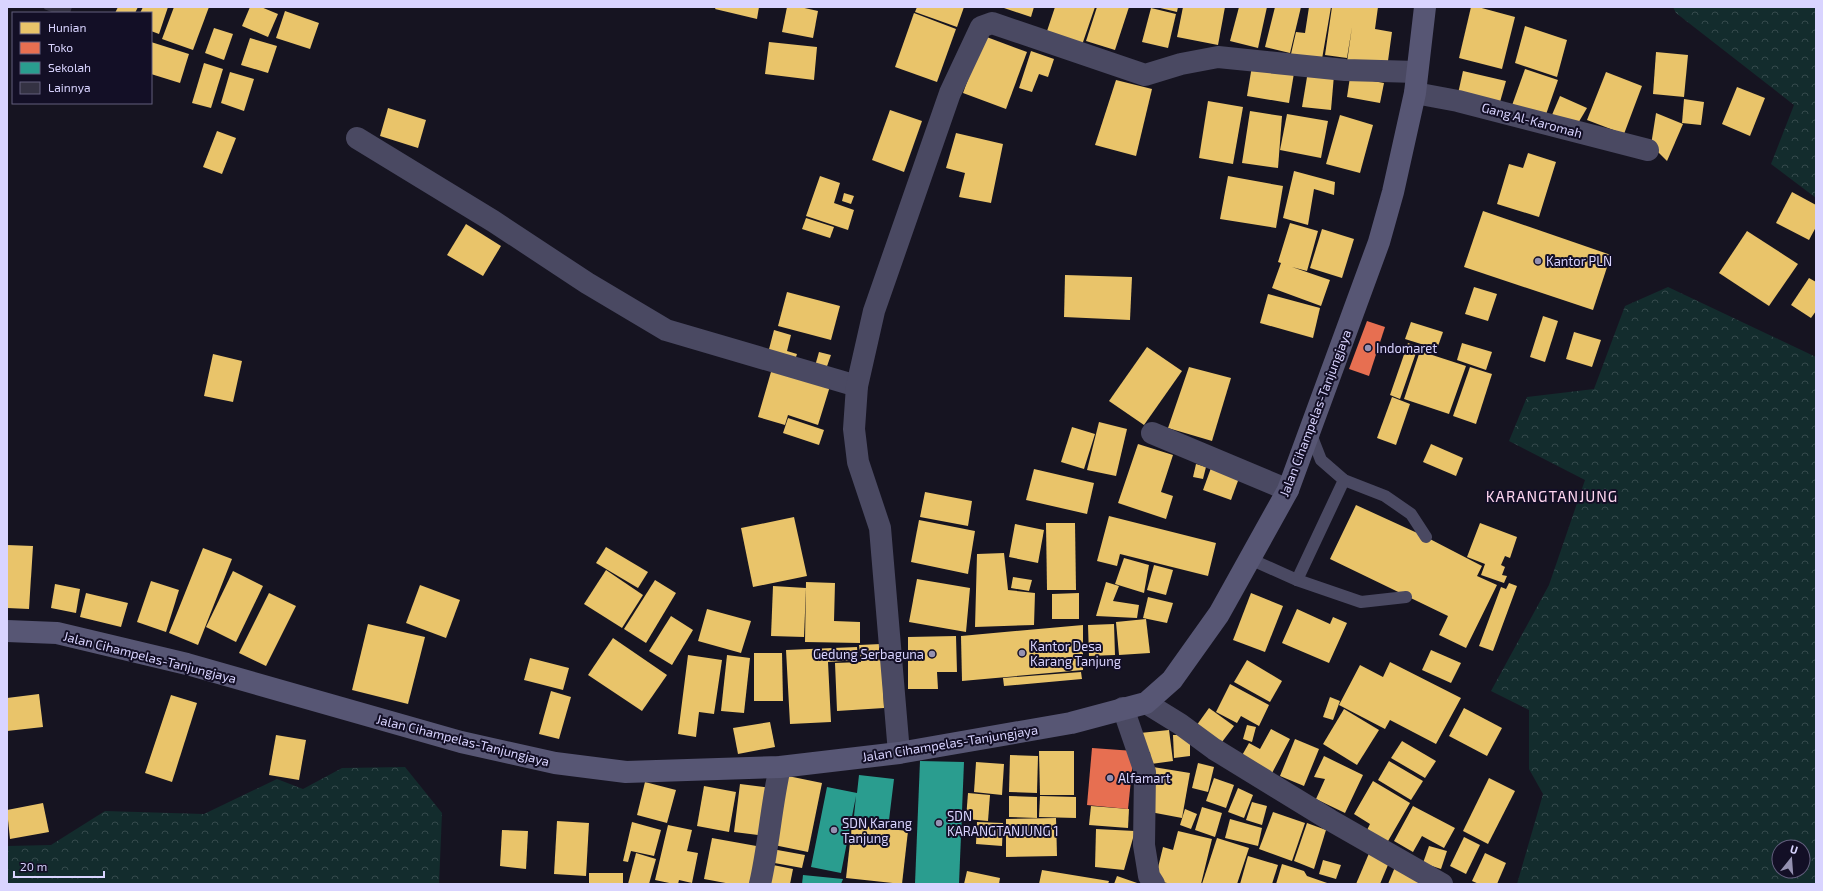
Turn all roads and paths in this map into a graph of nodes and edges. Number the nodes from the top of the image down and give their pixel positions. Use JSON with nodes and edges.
{"nodes":[{"id":1,"x":1425,"y":7,"type":"edge"},
{"id":2,"x":1416,"y":82,"type":"junction"},
{"id":3,"x":357,"y":138,"type":"dead end"},
{"id":4,"x":1648,"y":150,"type":"dead end"},
{"id":5,"x":857,"y":386,"type":"junction"},
{"id":6,"x":1310,"y":431,"type":"junction"},
{"id":7,"x":1152,"y":433,"type":"dead end"},
{"id":8,"x":1344,"y":480,"type":"junction"},
{"id":9,"x":1288,"y":490,"type":"junction"},
{"id":10,"x":1426,"y":537,"type":"dead end"},
{"id":11,"x":1250,"y":559,"type":"junction"},
{"id":12,"x":1297,"y":580,"type":"junction"},
{"id":13,"x":1406,"y":596,"type":"dead end"},
{"id":14,"x":7,"y":631,"type":"edge"},
{"id":15,"x":1146,"y":703,"type":"junction"},
{"id":16,"x":1123,"y":708,"type":"junction"},
{"id":17,"x":899,"y":753,"type":"junction"},
{"id":18,"x":780,"y":767,"type":"junction"},
{"id":19,"x":760,"y":884,"type":"edge"},
{"id":20,"x":1154,"y":884,"type":"edge"},
{"id":21,"x":1442,"y":884,"type":"edge"}],
"edges":[{"from":1,"to":2,"type":"main road","name":"Jalan Cihampelas-Tanjungjaya"},
{"from":2,"to":4,"type":"street","name":"Gang Al-Karomah"},
{"from":2,"to":5,"type":"street","name":"Gang Al-Karomah"},
{"from":2,"to":6,"type":"main road","name":"Jalan Cihampelas-Tanjungjaya"},
{"from":3,"to":5,"type":"street"},
{"from":5,"to":17,"type":"street","name":"Gang Al-Karomah"},
{"from":6,"to":8,"type":"lane"},
{"from":6,"to":9,"type":"main road","name":"Jalan Cihampelas-Tanjungjaya"},
{"from":7,"to":9,"type":"street"},
{"from":8,"to":10,"type":"lane"},
{"from":8,"to":12,"type":"lane"},
{"from":9,"to":11,"type":"main road","name":"Jalan Cihampelas-Tanjungjaya"},
{"from":11,"to":12,"type":"lane"},
{"from":11,"to":15,"type":"main road","name":"Jalan Cihampelas-Tanjungjaya"},
{"from":12,"to":13,"type":"lane"},
{"from":14,"to":18,"type":"main road","name":"Jalan Cihampelas-Tanjungjaya"},
{"from":15,"to":16,"type":"main road","name":"Jalan Cihampelas-Tanjungjaya"},
{"from":15,"to":21,"type":"street"},
{"from":16,"to":17,"type":"main road","name":"Jalan Cihampelas-Tanjungjaya"},
{"from":16,"to":20,"type":"street"},
{"from":17,"to":18,"type":"main road","name":"Jalan Cihampelas-Tanjungjaya"},
{"from":18,"to":19,"type":"street"}]}
